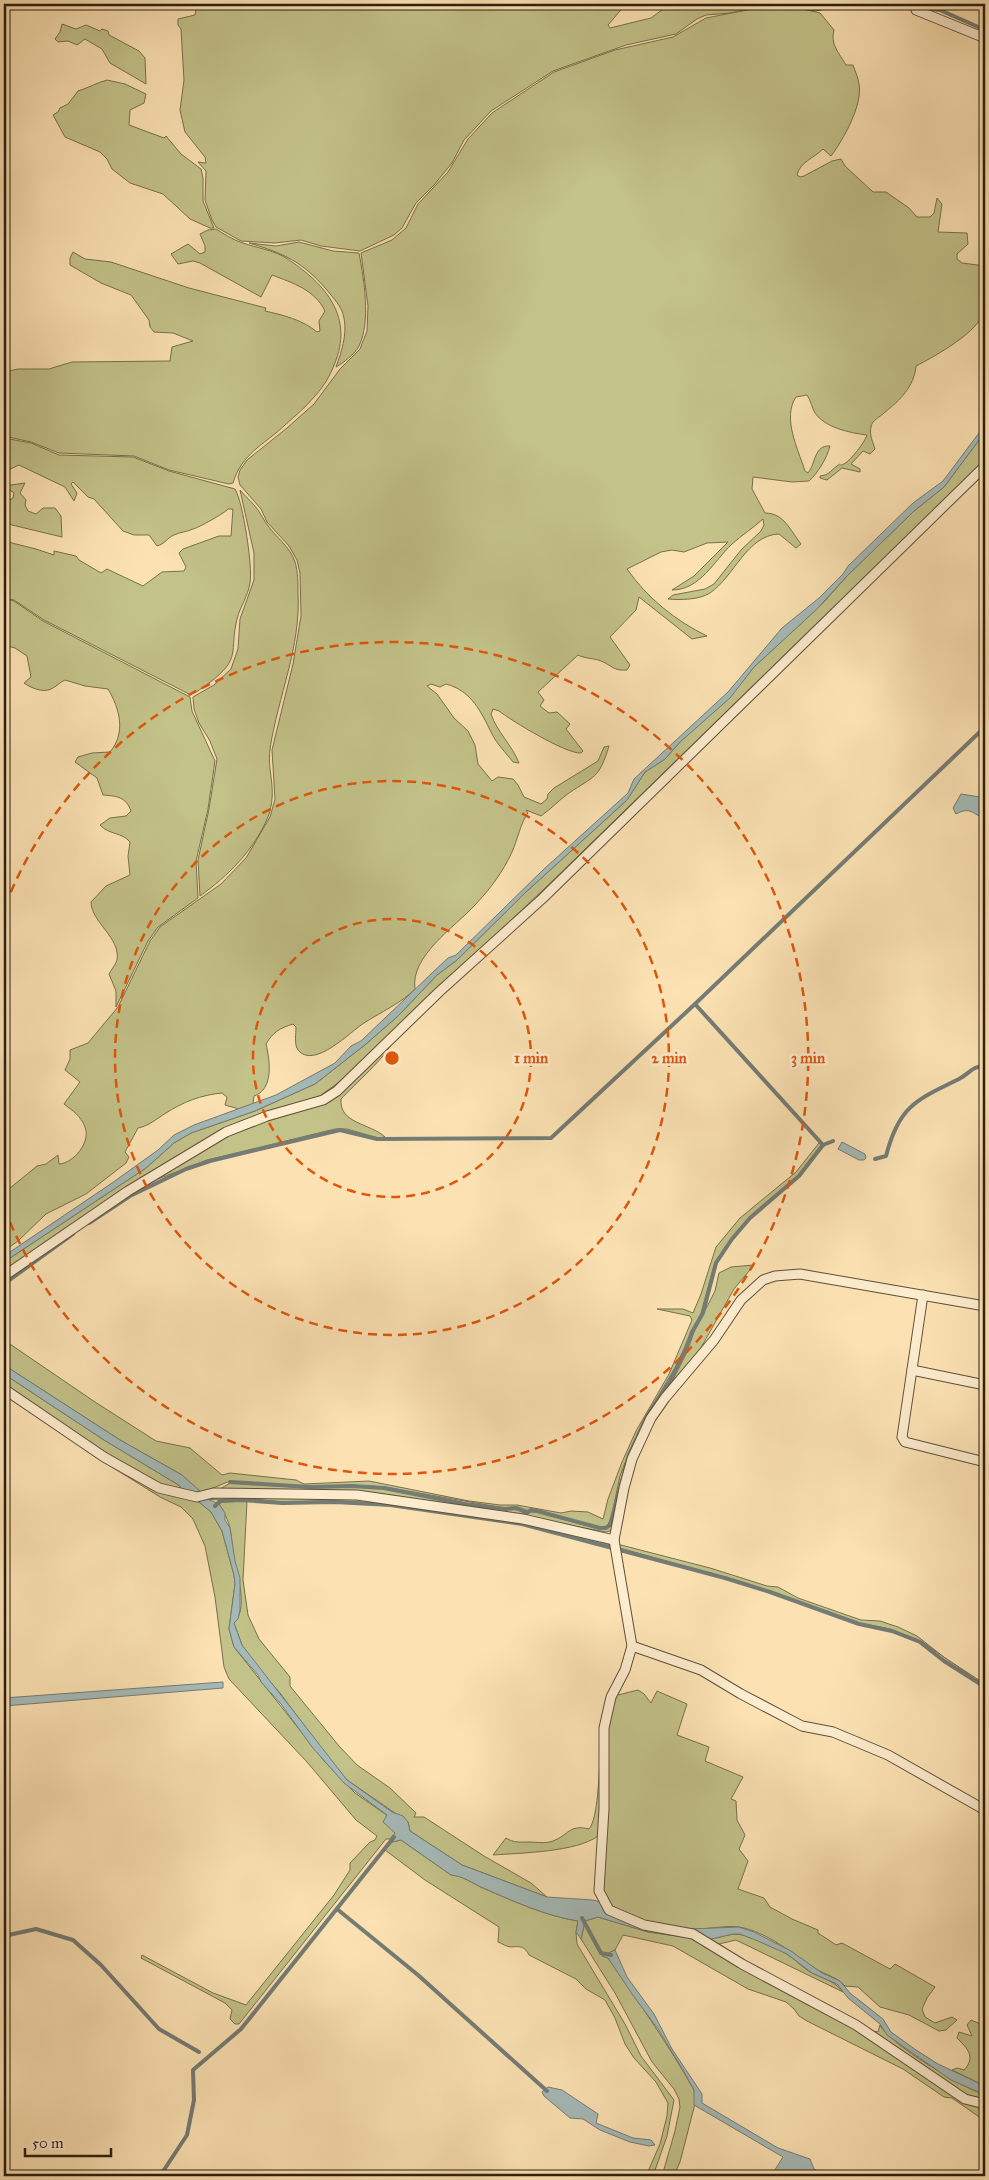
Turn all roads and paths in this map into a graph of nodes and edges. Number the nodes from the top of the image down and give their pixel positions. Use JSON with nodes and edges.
{"nodes":[{"id":1,"x":916,"y":10,"type":"dead end"},
{"id":2,"x":985,"y":38,"type":"edge"},
{"id":3,"x":985,"y":466,"type":"edge"},
{"id":4,"x":4,"y":1276,"type":"edge"},
{"id":5,"x":923,"y":1295,"type":"junction"},
{"id":6,"x":985,"y":1306,"type":"edge"},
{"id":7,"x":912,"y":1370,"type":"junction"},
{"id":8,"x":985,"y":1385,"type":"edge"},
{"id":9,"x":4,"y":1389,"type":"edge"},
{"id":10,"x":985,"y":1462,"type":"edge"},
{"id":11,"x":614,"y":1540,"type":"junction"},
{"id":12,"x":632,"y":1646,"type":"junction"},
{"id":13,"x":985,"y":1810,"type":"edge"},
{"id":14,"x":985,"y":2104,"type":"edge"}],
"edges":[{"from":1,"to":2,"type":"street"},
{"from":3,"to":4,"type":"street"},
{"from":5,"to":6,"type":"street"},
{"from":5,"to":7,"type":"street"},
{"from":5,"to":11,"type":"street"},
{"from":7,"to":8,"type":"street"},
{"from":7,"to":10,"type":"street"},
{"from":9,"to":11,"type":"street"},
{"from":11,"to":12,"type":"street"},
{"from":12,"to":13,"type":"street"},
{"from":12,"to":14,"type":"street"}]}
